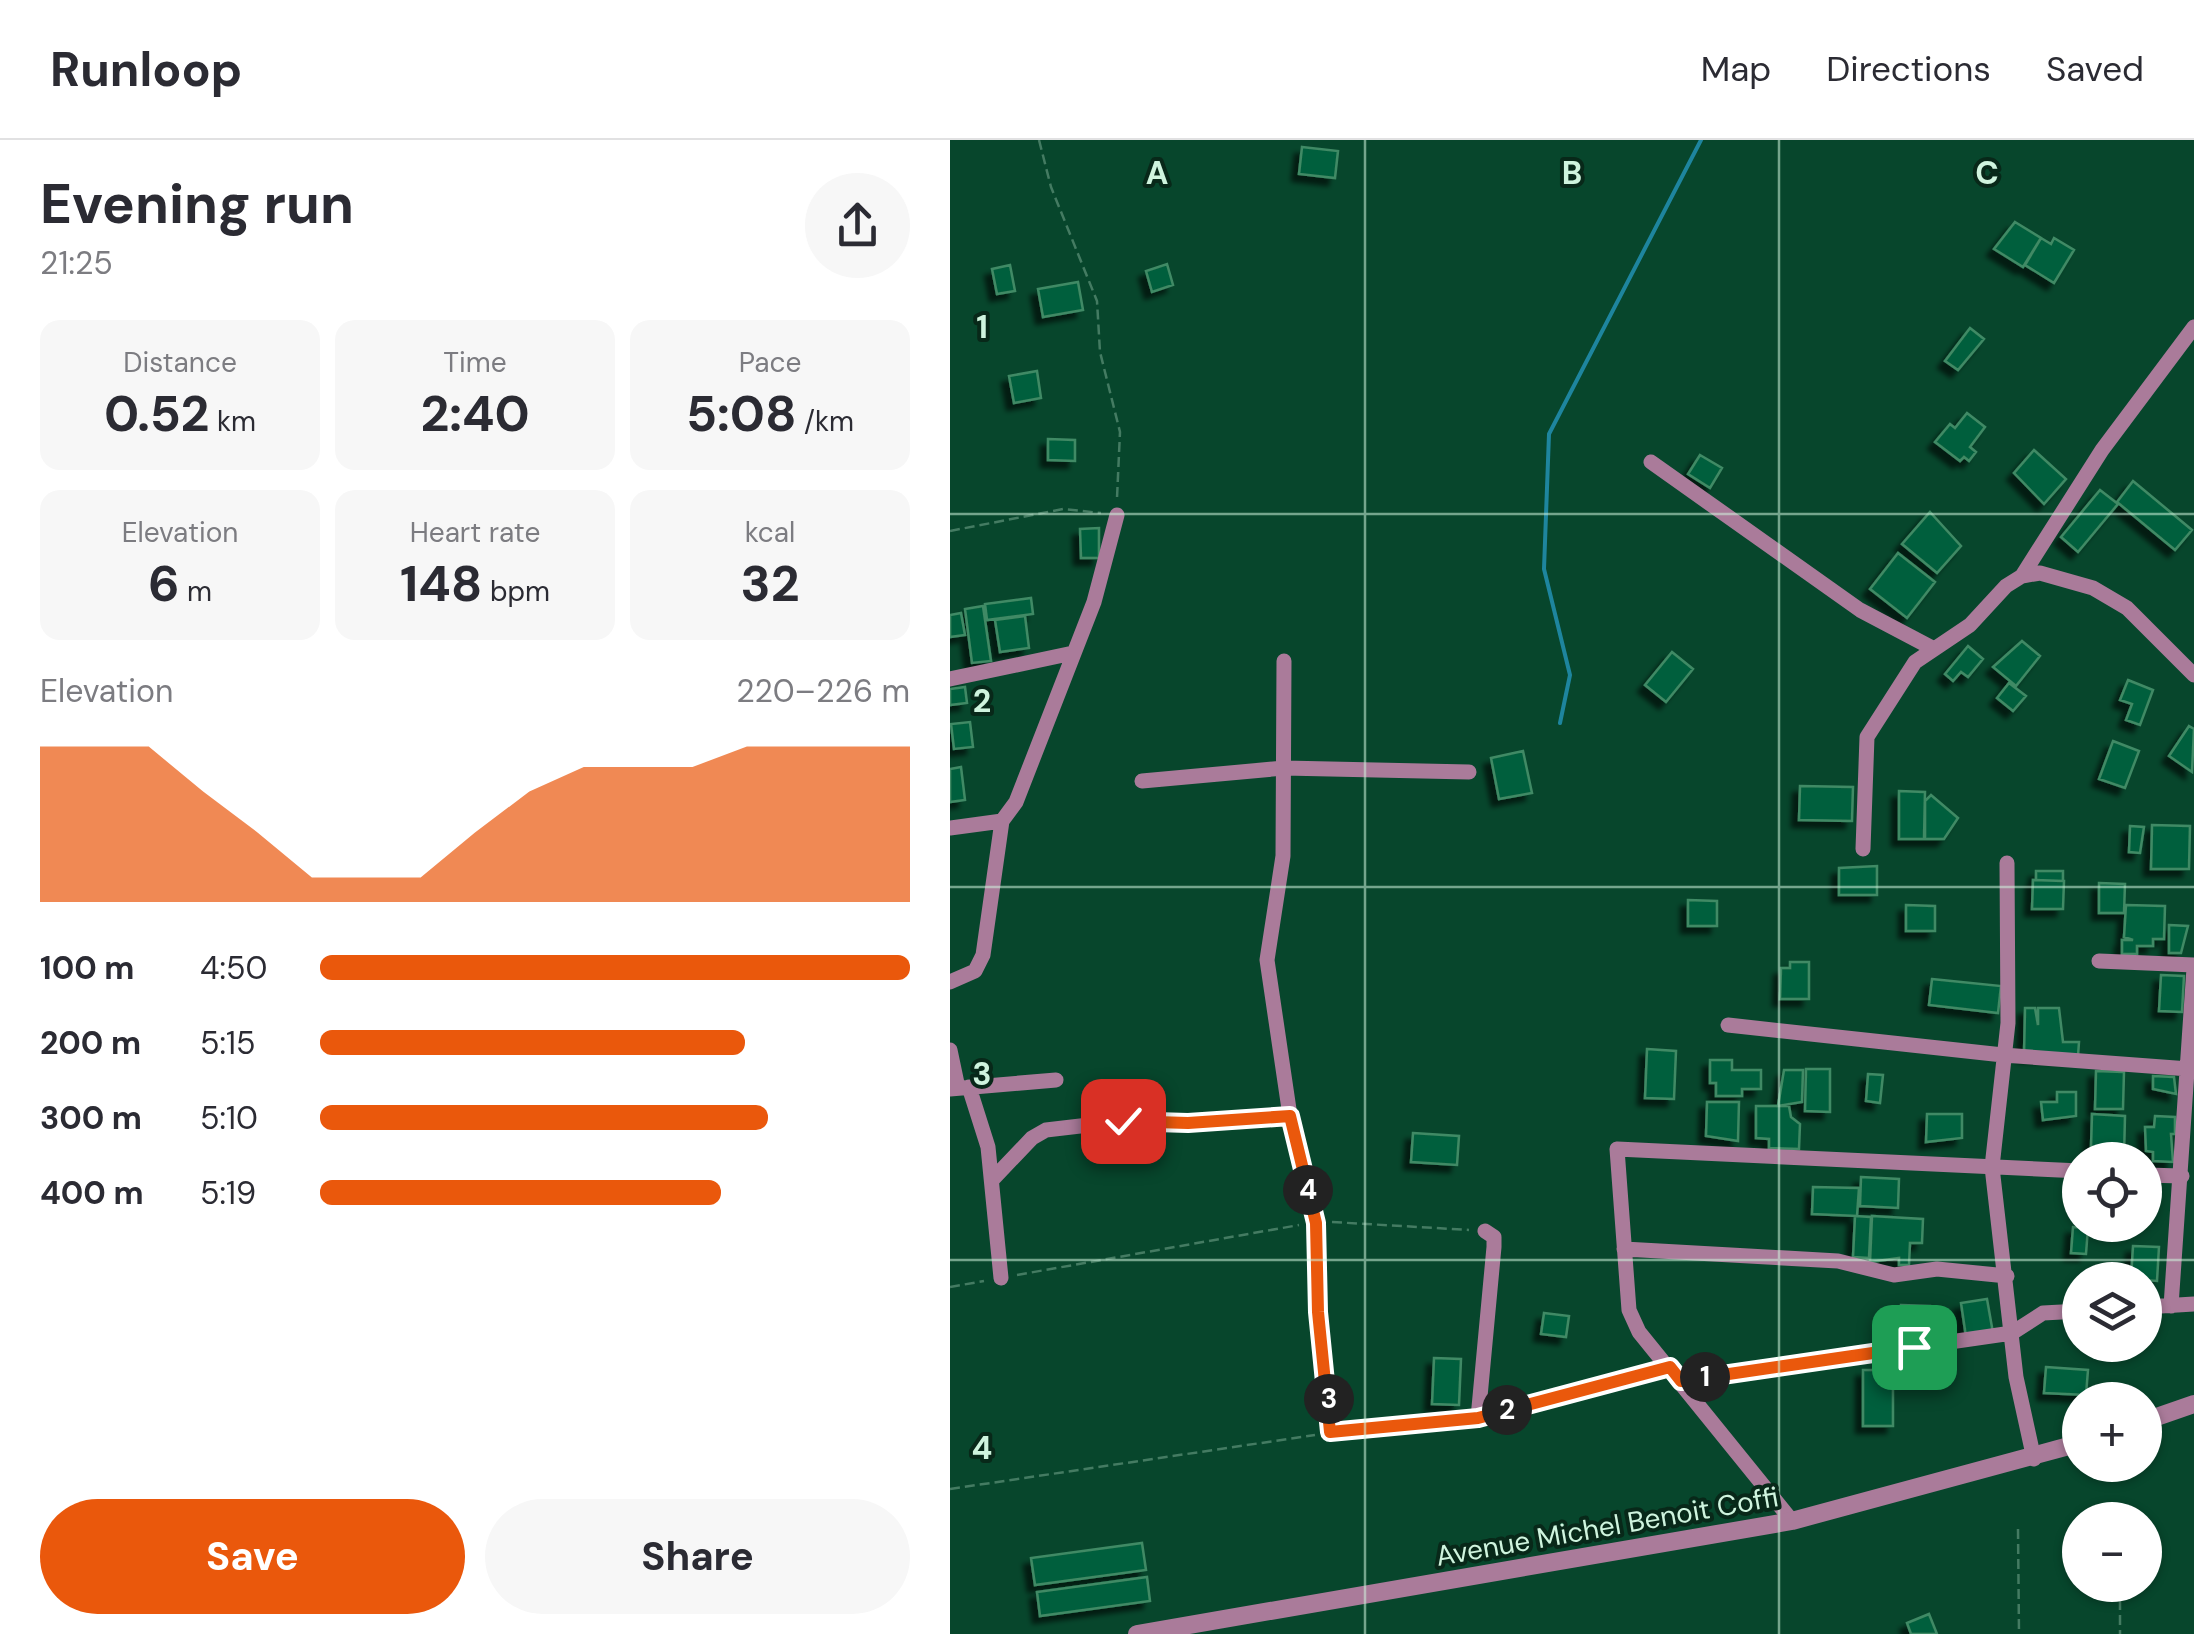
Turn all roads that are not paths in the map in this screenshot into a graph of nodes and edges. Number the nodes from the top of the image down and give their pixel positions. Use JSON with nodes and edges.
{"nodes":[{"id":1,"x":2194,"y":326,"type":"edge"},
{"id":2,"x":1652,"y":462,"type":"dead end"},
{"id":3,"x":1116,"y":515,"type":"road end"},
{"id":4,"x":2022,"y":576,"type":"junction"},
{"id":5,"x":1934,"y":649,"type":"junction"},
{"id":6,"x":1073,"y":653,"type":"junction"},
{"id":7,"x":1284,"y":661,"type":"dead end"},
{"id":8,"x":2194,"y":675,"type":"edge"},
{"id":9,"x":950,"y":679,"type":"edge"},
{"id":10,"x":1284,"y":768,"type":"junction"},
{"id":11,"x":1469,"y":772,"type":"dead end"},
{"id":12,"x":1142,"y":781,"type":"dead end"},
{"id":13,"x":1002,"y":820,"type":"junction"},
{"id":14,"x":950,"y":828,"type":"edge"},
{"id":15,"x":1863,"y":849,"type":"dead end"},
{"id":16,"x":2007,"y":863,"type":"dead end"},
{"id":17,"x":2099,"y":960,"type":"dead end"},
{"id":18,"x":2194,"y":967,"type":"edge"},
{"id":19,"x":950,"y":982,"type":"edge"},
{"id":20,"x":1728,"y":1025,"type":"dead end"},
{"id":21,"x":950,"y":1050,"type":"edge"},
{"id":22,"x":2003,"y":1055,"type":"junction"},
{"id":23,"x":2189,"y":1069,"type":"junction"},
{"id":24,"x":1056,"y":1080,"type":"dead end"},
{"id":25,"x":959,"y":1088,"type":"edge"},
{"id":26,"x":2190,"y":1115,"type":"edge"},
{"id":27,"x":1290,"y":1116,"type":"junction"},
{"id":28,"x":1992,"y":1167,"type":"junction"},
{"id":29,"x":2062,"y":1171,"type":"edge"},
{"id":30,"x":2162,"y":1175,"type":"edge"},
{"id":31,"x":2182,"y":1176,"type":"junction"},
{"id":32,"x":992,"y":1180,"type":"junction"},
{"id":33,"x":1485,"y":1231,"type":"road end"},
{"id":34,"x":1624,"y":1249,"type":"junction"},
{"id":35,"x":2007,"y":1276,"type":"junction"},
{"id":36,"x":1002,"y":1278,"type":"road end"},
{"id":37,"x":2194,"y":1304,"type":"edge"},
{"id":38,"x":2162,"y":1306,"type":"edge"},
{"id":39,"x":2171,"y":1306,"type":"junction"},
{"id":40,"x":2062,"y":1312,"type":"edge"},
{"id":41,"x":2012,"y":1333,"type":"junction"},
{"id":42,"x":1681,"y":1381,"type":"junction"},
{"id":43,"x":2194,"y":1404,"type":"edge"},
{"id":44,"x":2162,"y":1415,"type":"edge"},
{"id":45,"x":1478,"y":1418,"type":"road end"},
{"id":46,"x":1330,"y":1432,"type":"road end"},
{"id":47,"x":2062,"y":1449,"type":"edge"},
{"id":48,"x":2034,"y":1459,"type":"junction"},
{"id":49,"x":1792,"y":1522,"type":"junction"},
{"id":50,"x":1137,"y":1634,"type":"edge"}],
"edges":[{"from":1,"to":4,"type":"street"},
{"from":2,"to":5,"type":"street"},
{"from":3,"to":6,"type":"street"},
{"from":4,"to":5,"type":"street"},
{"from":4,"to":8,"type":"street"},
{"from":5,"to":15,"type":"street"},
{"from":6,"to":9,"type":"street"},
{"from":6,"to":13,"type":"street"},
{"from":7,"to":10,"type":"street"},
{"from":10,"to":11,"type":"street"},
{"from":10,"to":12,"type":"street"},
{"from":10,"to":27,"type":"street"},
{"from":13,"to":14,"type":"street"},
{"from":13,"to":19,"type":"street"},
{"from":16,"to":22,"type":"street"},
{"from":17,"to":18,"type":"street"},
{"from":18,"to":23,"type":"street"},
{"from":20,"to":22,"type":"street"},
{"from":21,"to":25,"type":"street"},
{"from":22,"to":23,"type":"street"},
{"from":22,"to":28,"type":"street"},
{"from":23,"to":26,"type":"street"},
{"from":24,"to":25,"type":"street"},
{"from":25,"to":32,"type":"street"},
{"from":26,"to":31,"type":"street"},
{"from":27,"to":32,"type":"street"},
{"from":27,"to":46,"type":"street"},
{"from":28,"to":29,"type":"street"},
{"from":28,"to":34,"type":"street"},
{"from":28,"to":35,"type":"street"},
{"from":30,"to":31,"type":"street"},
{"from":31,"to":39,"type":"street"},
{"from":32,"to":36,"type":"street"},
{"from":33,"to":45,"type":"street"},
{"from":34,"to":35,"type":"street"},
{"from":34,"to":42,"type":"street"},
{"from":35,"to":41,"type":"street"},
{"from":37,"to":39,"type":"street"},
{"from":38,"to":39,"type":"street"},
{"from":40,"to":41,"type":"street"},
{"from":41,"to":42,"type":"street"},
{"from":41,"to":48,"type":"street"},
{"from":42,"to":49,"type":"street"},
{"from":43,"to":44,"type":"street"},
{"from":47,"to":48,"type":"street","name":"Avenue Michel Benoit Coffi"},
{"from":48,"to":49,"type":"street","name":"Avenue Michel Benoit Coffi"},
{"from":49,"to":50,"type":"street","name":"Avenue Michel Benoit Coffi"}]}
